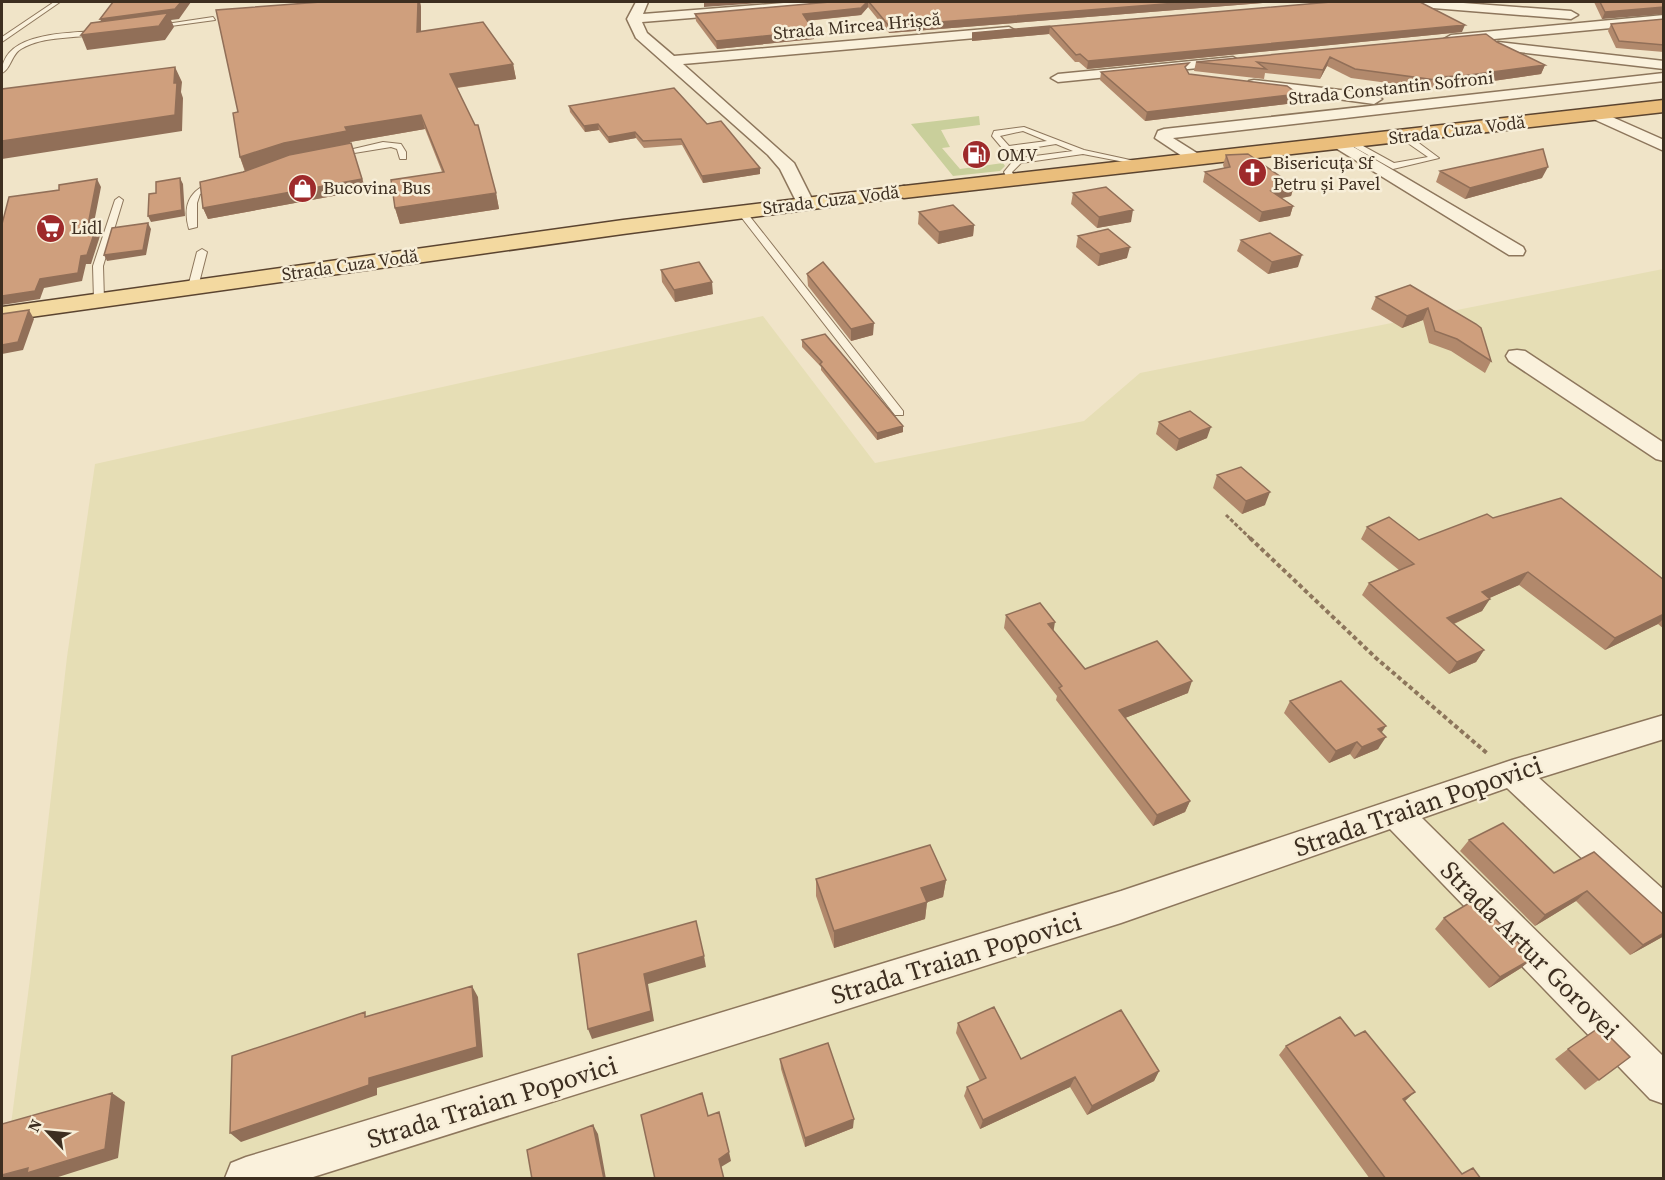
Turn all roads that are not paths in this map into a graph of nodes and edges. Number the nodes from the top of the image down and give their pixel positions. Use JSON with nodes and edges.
{"nodes":[{"id":1,"x":57,"y":2,"type":"edge"},
{"id":2,"x":642,"y":2,"type":"edge"},
{"id":3,"x":836,"y":2,"type":"edge"},
{"id":4,"x":1408,"y":2,"type":"edge"},
{"id":5,"x":213,"y":19,"type":"dead end"},
{"id":6,"x":634,"y":19,"type":"junction"},
{"id":7,"x":1664,"y":19,"type":"edge"},
{"id":8,"x":1625,"y":22,"type":"junction"},
{"id":9,"x":143,"y":27,"type":"edge"},
{"id":10,"x":1023,"y":29,"type":"edge"},
{"id":11,"x":109,"y":31,"type":"edge"},
{"id":12,"x":2,"y":39,"type":"edge"},
{"id":13,"x":1454,"y":39,"type":"junction"},
{"id":14,"x":1433,"y":41,"type":"edge"},
{"id":15,"x":1248,"y":60,"type":"edge"},
{"id":16,"x":669,"y":61,"type":"junction"},
{"id":17,"x":1664,"y":65,"type":"edge"},
{"id":18,"x":1152,"y":69,"type":"junction"},
{"id":19,"x":2,"y":71,"type":"edge"},
{"id":20,"x":1664,"y":77,"type":"edge"},
{"id":21,"x":1058,"y":78,"type":"dead end"},
{"id":22,"x":1214,"y":79,"type":"edge"},
{"id":23,"x":1237,"y":82,"type":"edge"},
{"id":24,"x":1400,"y":106,"type":"junction"},
{"id":25,"x":1664,"y":106,"type":"edge"},
{"id":26,"x":1594,"y":114,"type":"junction"},
{"id":27,"x":1405,"y":137,"type":"junction"},
{"id":28,"x":1057,"y":141,"type":"junction"},
{"id":29,"x":1345,"y":144,"type":"junction"},
{"id":30,"x":1070,"y":146,"type":"junction"},
{"id":31,"x":1664,"y":146,"type":"edge"},
{"id":32,"x":1083,"y":152,"type":"junction"},
{"id":33,"x":322,"y":156,"type":"edge"},
{"id":34,"x":403,"y":157,"type":"dead end"},
{"id":35,"x":1010,"y":157,"type":"junction"},
{"id":36,"x":1194,"y":159,"type":"junction"},
{"id":37,"x":1146,"y":164,"type":"junction"},
{"id":38,"x":229,"y":181,"type":"edge"},
{"id":39,"x":904,"y":192,"type":"joint"},
{"id":40,"x":119,"y":200,"type":"dead end"},
{"id":41,"x":805,"y":203,"type":"junction"},
{"id":42,"x":741,"y":211,"type":"junction"},
{"id":43,"x":192,"y":227,"type":"dead end"},
{"id":44,"x":1516,"y":251,"type":"dead end"},
{"id":45,"x":202,"y":252,"type":"dead end"},
{"id":46,"x":193,"y":287,"type":"junction"},
{"id":47,"x":99,"y":300,"type":"junction"},
{"id":48,"x":2,"y":314,"type":"edge"},
{"id":49,"x":1517,"y":356,"type":"dead end"},
{"id":50,"x":899,"y":413,"type":"dead end"},
{"id":51,"x":1664,"y":454,"type":"edge"},
{"id":52,"x":1664,"y":727,"type":"edge"},
{"id":53,"x":1512,"y":773,"type":"junction"},
{"id":54,"x":1397,"y":814,"type":"junction"},
{"id":55,"x":1664,"y":913,"type":"edge"},
{"id":56,"x":1664,"y":1085,"type":"edge"},
{"id":57,"x":246,"y":1179,"type":"edge"}],
"edges":[{"from":1,"to":12,"type":"lane"},
{"from":2,"to":6,"type":"street"},
{"from":3,"to":6,"type":"street"},
{"from":4,"to":8,"type":"street"},
{"from":5,"to":9,"type":"lane"},
{"from":6,"to":16,"type":"street"},
{"from":7,"to":8,"type":"street"},
{"from":8,"to":13,"type":"street"},
{"from":10,"to":16,"type":"street","name":"Strada Mircea Hrișcă"},
{"from":11,"to":19,"type":"lane"},
{"from":13,"to":14,"type":"street"},
{"from":13,"to":17,"type":"street"},
{"from":15,"to":18,"type":"street"},
{"from":16,"to":41,"type":"street"},
{"from":18,"to":21,"type":"street"},
{"from":18,"to":22,"type":"street"},
{"from":20,"to":24,"type":"street","name":"Strada Constantin Sofroni"},
{"from":23,"to":24,"type":"street"},
{"from":24,"to":36,"type":"street","name":"Strada Constantin Sofroni"},
{"from":25,"to":26,"type":"highway","name":"Strada Cuza Vodă"},
{"from":26,"to":27,"type":"highway","name":"Strada Cuza Vodă"},
{"from":26,"to":31,"type":"street"},
{"from":27,"to":29,"type":"highway","name":"Strada Cuza Vodă"},
{"from":27,"to":29,"type":"lane"},
{"from":28,"to":30,"type":"lane"},
{"from":28,"to":35,"type":"lane"},
{"from":28,"to":35,"type":"lane"},
{"from":29,"to":36,"type":"highway","name":"Strada Cuza Vodă"},
{"from":29,"to":44,"type":"street"},
{"from":30,"to":32,"type":"lane"},
{"from":30,"to":35,"type":"lane"},
{"from":32,"to":35,"type":"lane"},
{"from":32,"to":37,"type":"lane"},
{"from":33,"to":34,"type":"lane"},
{"from":35,"to":37,"type":"highway","name":"Strada Cuza Vodă"},
{"from":35,"to":39,"type":"highway","name":"Strada Cuza Vodă"},
{"from":36,"to":37,"type":"highway","name":"Strada Cuza Vodă"},
{"from":38,"to":43,"type":"lane"},
{"from":39,"to":41,"type":"main road","name":"Strada Cuza Vodă"},
{"from":40,"to":47,"type":"lane"},
{"from":41,"to":42,"type":"main road","name":"Strada Cuza Vodă"},
{"from":42,"to":46,"type":"main road","name":"Strada Cuza Vodă"},
{"from":42,"to":50,"type":"lane"},
{"from":45,"to":46,"type":"lane"},
{"from":46,"to":47,"type":"main road","name":"Strada Cuza Vodă"},
{"from":47,"to":48,"type":"main road","name":"Strada Cuza Vodă"},
{"from":49,"to":51,"type":"street"},
{"from":52,"to":53,"type":"street","name":"Strada Traian Popovici"},
{"from":53,"to":54,"type":"street","name":"Strada Traian Popovici"},
{"from":53,"to":55,"type":"street"},
{"from":54,"to":56,"type":"street","name":"Strada Artur Gorovei"},
{"from":54,"to":57,"type":"street","name":"Strada Traian Popovici"}]}
